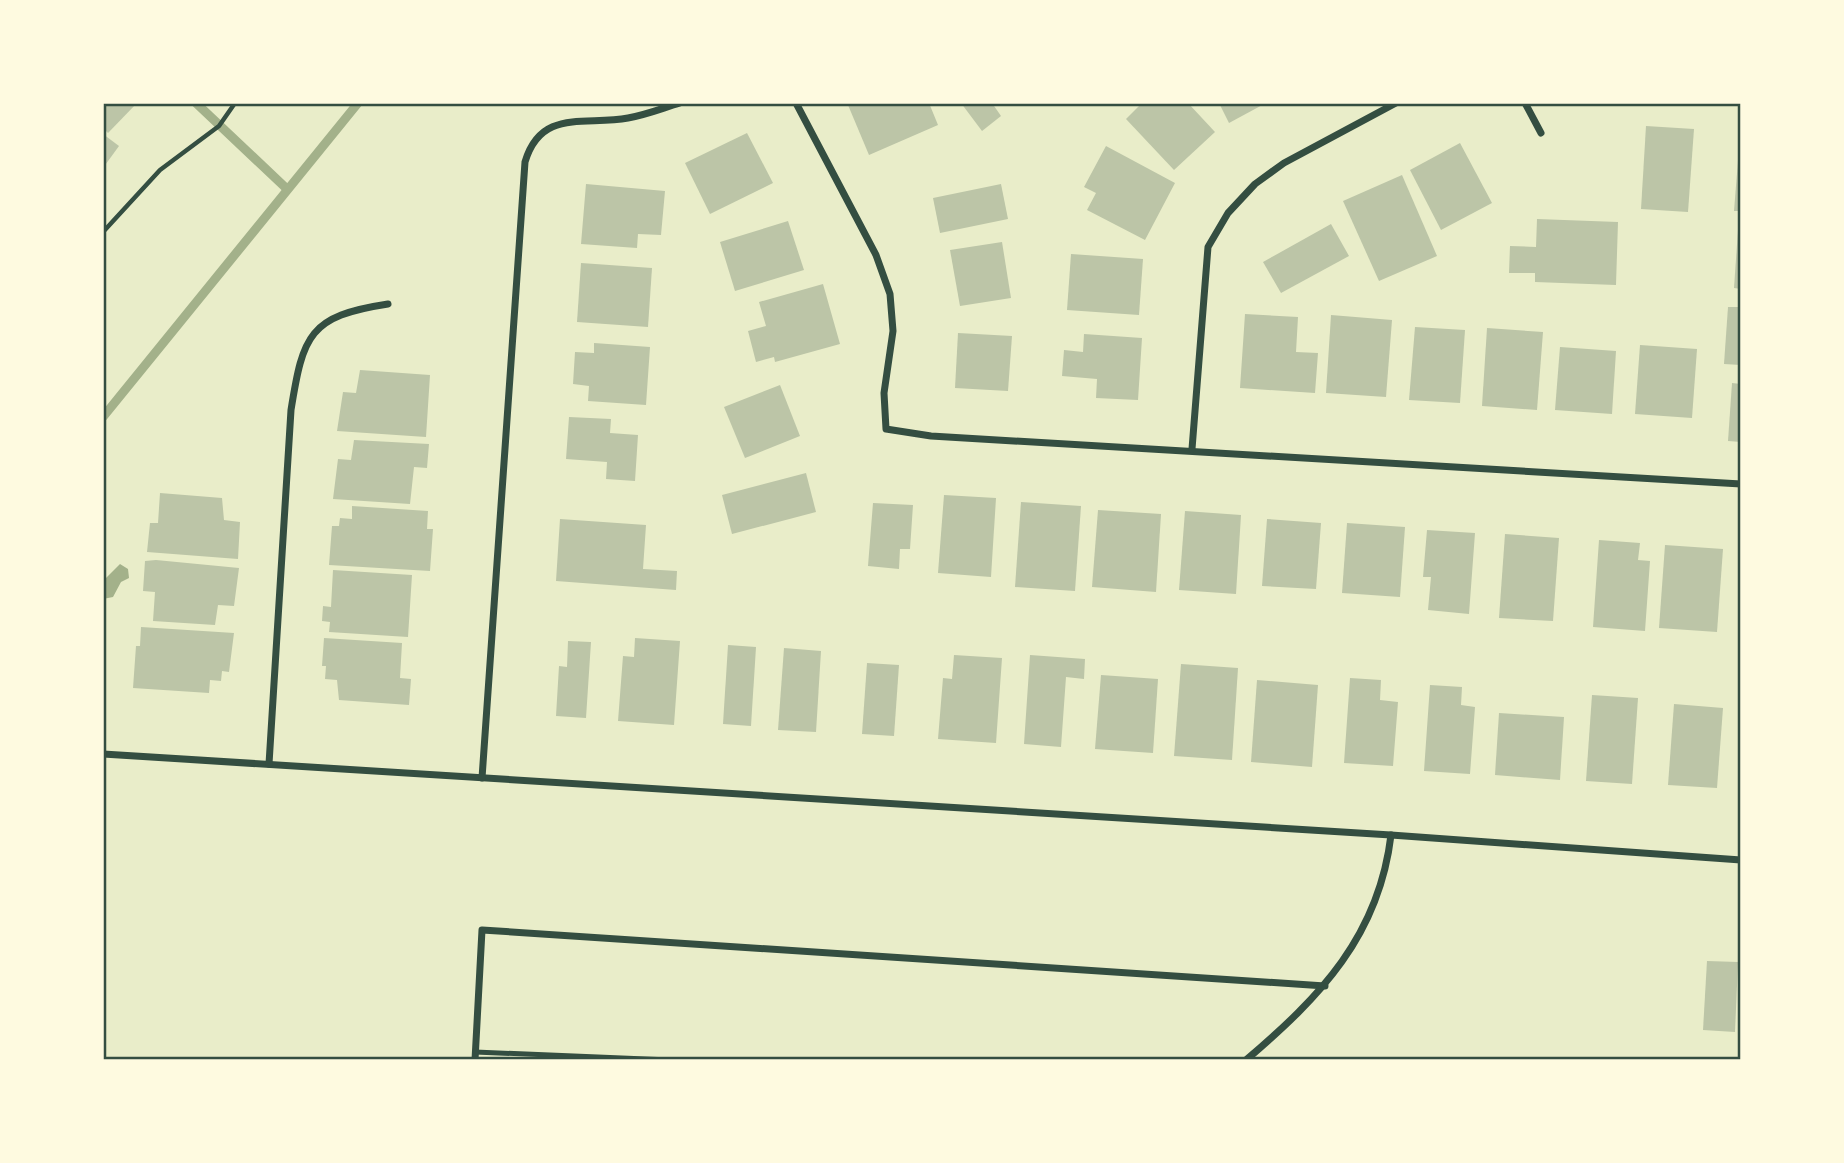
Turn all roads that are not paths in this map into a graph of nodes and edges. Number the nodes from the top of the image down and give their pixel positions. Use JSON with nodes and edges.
{"nodes":[{"id":1,"x":680,"y":103,"type":"edge"},
{"id":2,"x":796,"y":103,"type":"edge"},
{"id":3,"x":1396,"y":103,"type":"edge"},
{"id":4,"x":1525,"y":103,"type":"edge"},
{"id":5,"x":1541,"y":133,"type":"dead end"},
{"id":6,"x":388,"y":304,"type":"dead end"},
{"id":7,"x":1192,"y":449,"type":"junction"},
{"id":8,"x":1741,"y":484,"type":"edge"},
{"id":9,"x":103,"y":754,"type":"edge"},
{"id":10,"x":269,"y":764,"type":"junction"},
{"id":11,"x":482,"y":778,"type":"junction"},
{"id":12,"x":1391,"y":835,"type":"junction"},
{"id":13,"x":1741,"y":860,"type":"edge"},
{"id":14,"x":1325,"y":986,"type":"junction"},
{"id":15,"x":475,"y":1056,"type":"edge"},
{"id":16,"x":670,"y":1060,"type":"edge"},
{"id":17,"x":1246,"y":1060,"type":"edge"}],
"edges":[{"from":1,"to":11,"type":"street"},
{"from":2,"to":7,"type":"street"},
{"from":3,"to":7,"type":"street"},
{"from":4,"to":5,"type":"street"},
{"from":6,"to":10,"type":"street"},
{"from":7,"to":8,"type":"street"},
{"from":9,"to":10,"type":"street"},
{"from":10,"to":11,"type":"street"},
{"from":11,"to":12,"type":"street"},
{"from":12,"to":13,"type":"street"},
{"from":12,"to":14,"type":"street"},
{"from":14,"to":15,"type":"street"},
{"from":14,"to":17,"type":"street"},
{"from":15,"to":16,"type":"lane"}]}
